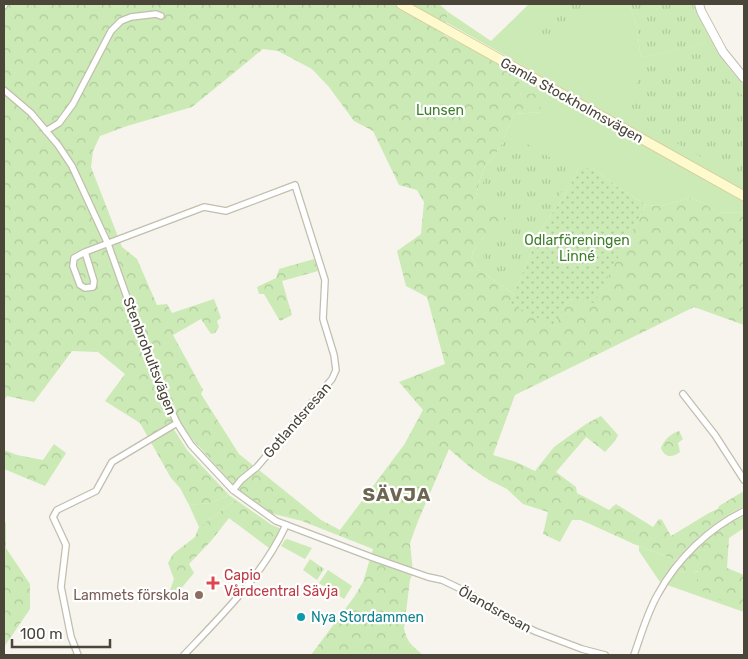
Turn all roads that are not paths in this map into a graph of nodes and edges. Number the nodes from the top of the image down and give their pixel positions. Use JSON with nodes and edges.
{"nodes":[{"id":1,"x":401,"y":4,"type":"edge"},
{"id":2,"x":699,"y":4,"type":"edge"},
{"id":3,"x":161,"y":16,"type":"dead end"},
{"id":4,"x":744,"y":78,"type":"edge"},
{"id":5,"x":4,"y":90,"type":"edge"},
{"id":6,"x":46,"y":131,"type":"junction"},
{"id":7,"x":744,"y":196,"type":"edge"},
{"id":8,"x":108,"y":244,"type":"junction"},
{"id":9,"x":85,"y":252,"type":"junction"},
{"id":10,"x":683,"y":394,"type":"dead end"},
{"id":11,"x":177,"y":423,"type":"junction"},
{"id":12,"x":744,"y":480,"type":"edge"},
{"id":13,"x":233,"y":490,"type":"junction"},
{"id":14,"x":744,"y":511,"type":"edge"},
{"id":15,"x":286,"y":525,"type":"junction"},
{"id":16,"x":413,"y":572,"type":"joint"},
{"id":17,"x":78,"y":655,"type":"edge"},
{"id":18,"x":184,"y":655,"type":"edge"},
{"id":19,"x":605,"y":655,"type":"edge"},
{"id":20,"x":634,"y":655,"type":"edge"}],
"edges":[{"from":1,"to":7,"type":"main road","name":"Gamla Stockholmsvägen"},
{"from":2,"to":4,"type":"street"},
{"from":3,"to":6,"type":"street"},
{"from":5,"to":6,"type":"street","name":"Stenbrohultsvägen"},
{"from":6,"to":8,"type":"street","name":"Stenbrohultsvägen"},
{"from":8,"to":9,"type":"street"},
{"from":8,"to":11,"type":"street","name":"Stenbrohultsvägen"},
{"from":8,"to":13,"type":"street","name":"Gotlandsresan"},
{"from":9,"to":9,"type":"street"},
{"from":10,"to":12,"type":"street"},
{"from":11,"to":13,"type":"street","name":"Stenbrohultsvägen"},
{"from":11,"to":17,"type":"street"},
{"from":13,"to":15,"type":"street","name":"Stenbrohultsvägen"},
{"from":14,"to":20,"type":"street"},
{"from":15,"to":16,"type":"street","name":"Stenbrohultsvägen"},
{"from":15,"to":18,"type":"street"},
{"from":16,"to":19,"type":"street","name":"Ölandsresan"}]}
